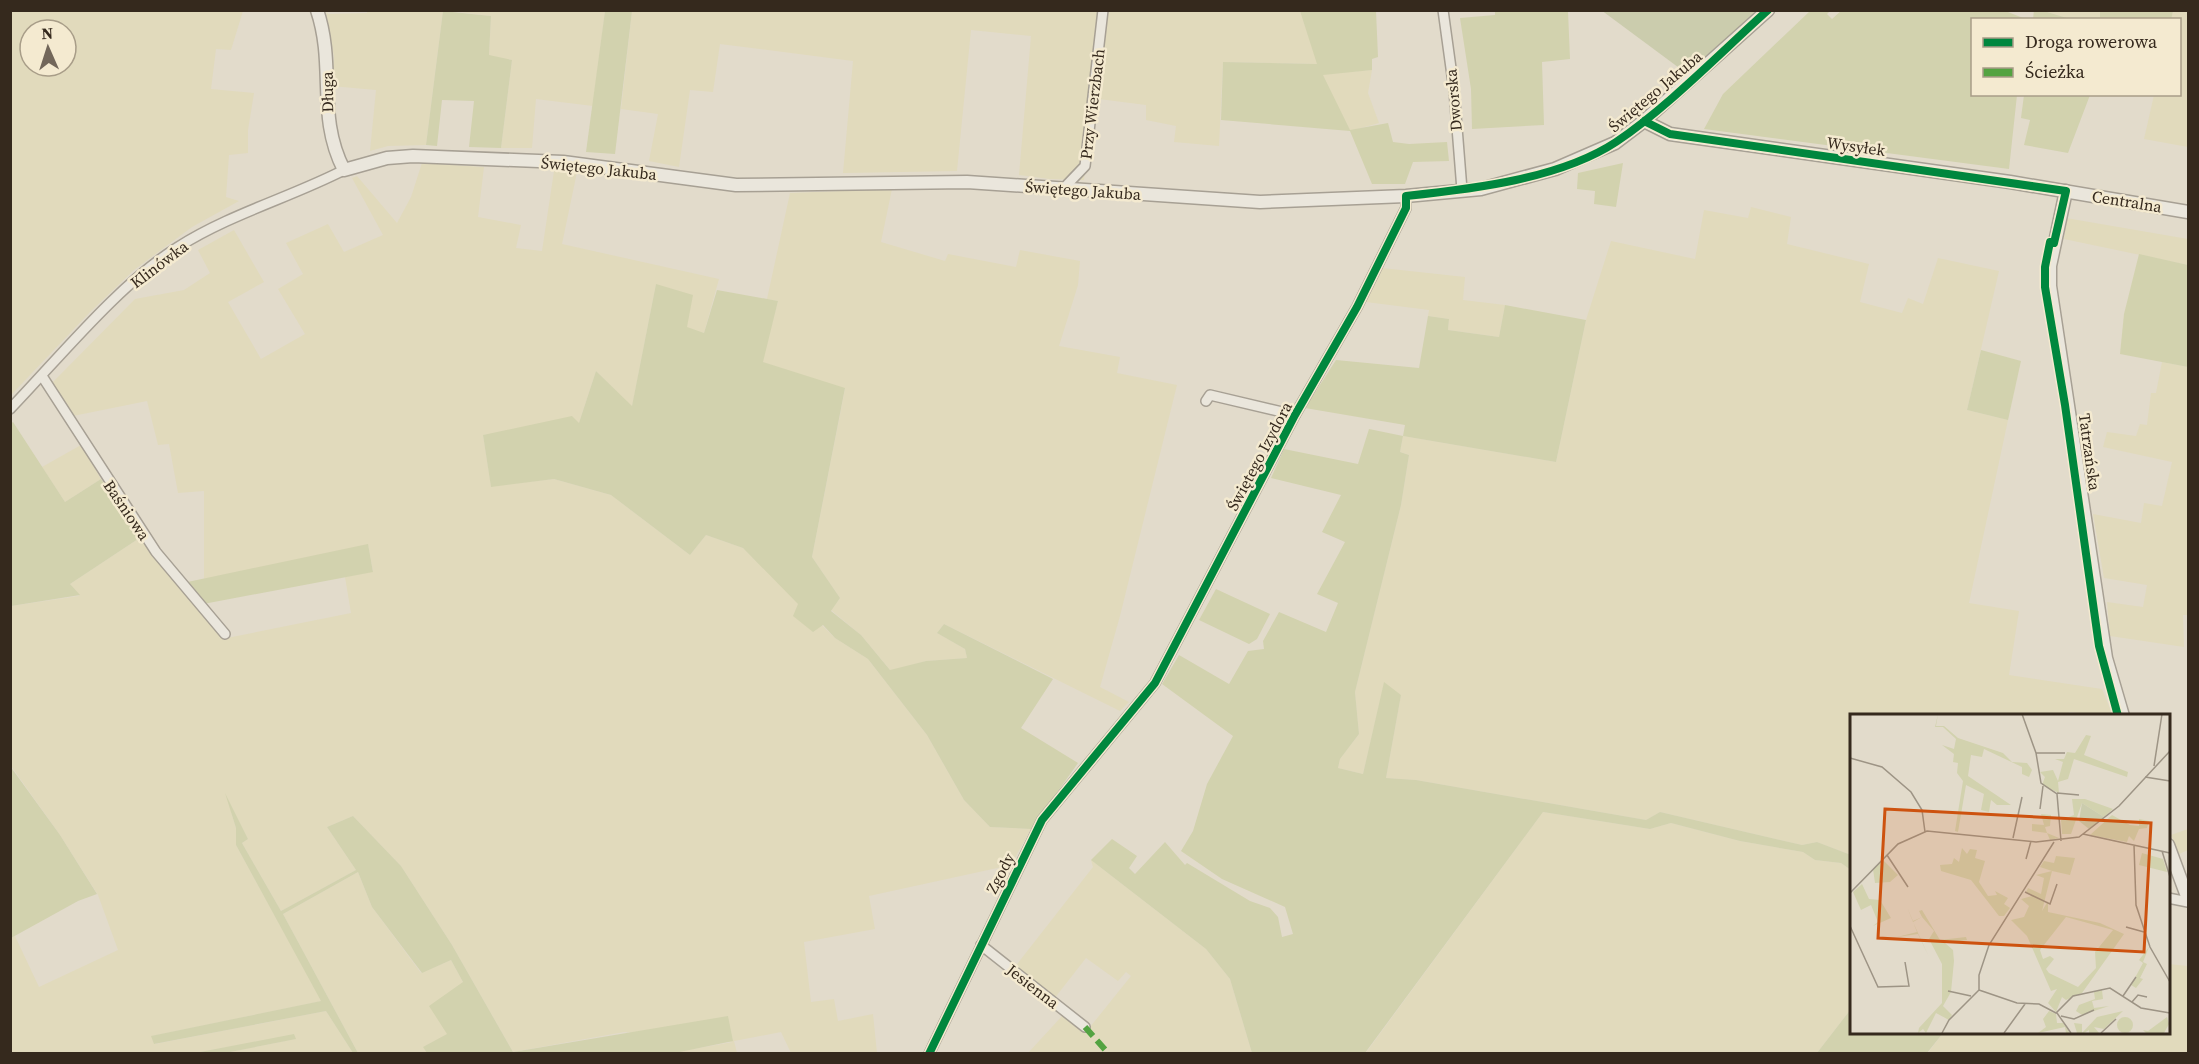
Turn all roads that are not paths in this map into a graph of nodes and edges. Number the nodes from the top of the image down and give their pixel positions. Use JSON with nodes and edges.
{"nodes":[{"id":1,"x":318,"y":10,"type":"edge"},
{"id":2,"x":1103,"y":10,"type":"edge"},
{"id":3,"x":1443,"y":10,"type":"edge"},
{"id":4,"x":1768,"y":10,"type":"edge"},
{"id":5,"x":1644,"y":122,"type":"junction"},
{"id":6,"x":344,"y":170,"type":"junction"},
{"id":7,"x":1063,"y":189,"type":"junction"},
{"id":8,"x":1462,"y":190,"type":"junction"},
{"id":9,"x":2066,"y":191,"type":"junction"},
{"id":10,"x":1406,"y":196,"type":"junction"},
{"id":11,"x":2188,"y":212,"type":"edge"},
{"id":12,"x":42,"y":376,"type":"junction"},
{"id":13,"x":1206,"y":401,"type":"dead end"},
{"id":14,"x":10,"y":409,"type":"edge"},
{"id":15,"x":1295,"y":415,"type":"junction"},
{"id":16,"x":225,"y":634,"type":"dead end"},
{"id":17,"x":2122,"y":714,"type":"edge"},
{"id":18,"x":1124,"y":722,"type":"joint"},
{"id":19,"x":2169,"y":848,"type":"edge"},
{"id":20,"x":2169,"y":898,"type":"edge"},
{"id":21,"x":2188,"y":901,"type":"edge"},
{"id":22,"x":981,"y":945,"type":"junction"},
{"id":23,"x":1085,"y":1028,"type":"dead end"},
{"id":24,"x":929,"y":1053,"type":"edge"}],
"edges":[{"from":1,"to":6,"type":"street","name":"Długa"},
{"from":2,"to":7,"type":"street","name":"Przy Wierzbach"},
{"from":3,"to":8,"type":"street","name":"Dworska"},
{"from":4,"to":5,"type":"street","name":"Świętego Jakuba"},
{"from":5,"to":8,"type":"street","name":"Świętego Jakuba"},
{"from":5,"to":9,"type":"street","name":"Wysyłek"},
{"from":6,"to":7,"type":"street","name":"Świętego Jakuba"},
{"from":6,"to":12,"type":"street","name":"Klinówka"},
{"from":7,"to":10,"type":"street","name":"Świętego Jakuba"},
{"from":8,"to":10,"type":"street","name":"Świętego Jakuba"},
{"from":9,"to":11,"type":"street","name":"Centralna"},
{"from":9,"to":17,"type":"street","name":"Tatrzańska"},
{"from":10,"to":15,"type":"street","name":"Świętego Izydora"},
{"from":12,"to":14,"type":"street","name":"Klinówka"},
{"from":12,"to":16,"type":"street","name":"Baśniowa"},
{"from":13,"to":15,"type":"street"},
{"from":15,"to":18,"type":"street","name":"Świętego Izydora"},
{"from":18,"to":22,"type":"street","name":"Zgody"},
{"from":19,"to":21,"type":"street"},
{"from":20,"to":21,"type":"street"},
{"from":22,"to":23,"type":"street","name":"Jesienna"},
{"from":22,"to":24,"type":"street","name":"Zgody"}]}
